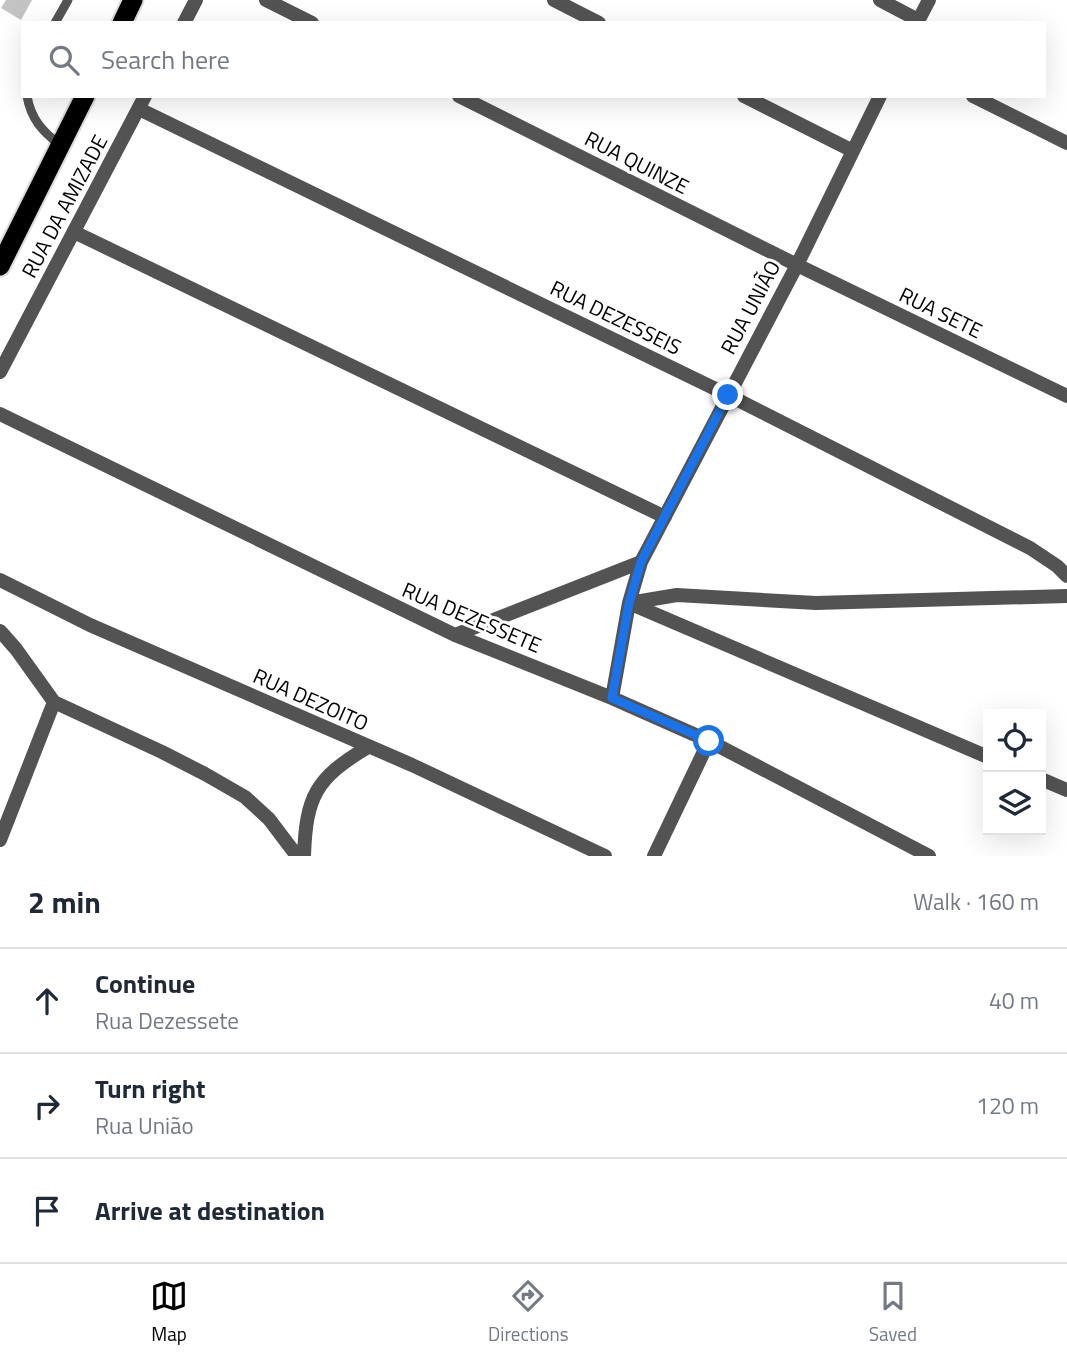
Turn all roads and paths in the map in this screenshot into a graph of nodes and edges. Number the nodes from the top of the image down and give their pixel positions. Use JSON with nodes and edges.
{"nodes":[{"id":1,"x":68,"y":0,"type":"edge"},
{"id":2,"x":133,"y":0,"type":"edge"},
{"id":3,"x":195,"y":0,"type":"edge"},
{"id":4,"x":266,"y":0,"type":"edge"},
{"id":5,"x":554,"y":0,"type":"edge"},
{"id":6,"x":880,"y":0,"type":"edge"},
{"id":7,"x":929,"y":0,"type":"edge"},
{"id":8,"x":56,"y":21,"type":"edge"},
{"id":9,"x":123,"y":21,"type":"edge"},
{"id":10,"x":185,"y":21,"type":"edge"},
{"id":11,"x":308,"y":21,"type":"edge"},
{"id":12,"x":595,"y":21,"type":"edge"},
{"id":13,"x":917,"y":21,"type":"edge"},
{"id":14,"x":27,"y":98,"type":"edge"},
{"id":15,"x":84,"y":98,"type":"edge"},
{"id":16,"x":463,"y":98,"type":"edge"},
{"id":17,"x":748,"y":98,"type":"edge"},
{"id":18,"x":879,"y":98,"type":"edge"},
{"id":19,"x":977,"y":98,"type":"edge"},
{"id":20,"x":142,"y":103,"type":"edge"},
{"id":21,"x":1067,"y":143,"type":"edge"},
{"id":22,"x":61,"y":145,"type":"junction"},
{"id":23,"x":853,"y":151,"type":"junction"},
{"id":24,"x":74,"y":232,"type":"junction"},
{"id":25,"x":797,"y":265,"type":"junction"},
{"id":26,"x":0,"y":266,"type":"edge"},
{"id":27,"x":0,"y":372,"type":"edge"},
{"id":28,"x":728,"y":395,"type":"junction"},
{"id":29,"x":1067,"y":396,"type":"edge"},
{"id":30,"x":0,"y":414,"type":"edge"},
{"id":31,"x":665,"y":517,"type":"junction"},
{"id":32,"x":641,"y":562,"type":"junction"},
{"id":33,"x":1067,"y":576,"type":"edge"},
{"id":34,"x":0,"y":580,"type":"edge"},
{"id":35,"x":1067,"y":596,"type":"edge"},
{"id":36,"x":629,"y":603,"type":"junction"},
{"id":37,"x":0,"y":631,"type":"edge"},
{"id":38,"x":455,"y":635,"type":"junction"},
{"id":39,"x":612,"y":698,"type":"junction"},
{"id":40,"x":54,"y":702,"type":"junction"},
{"id":41,"x":709,"y":741,"type":"junction"},
{"id":42,"x":368,"y":747,"type":"junction"},
{"id":43,"x":983,"y":755,"type":"edge"},
{"id":44,"x":1046,"y":781,"type":"edge"},
{"id":45,"x":1067,"y":790,"type":"edge"},
{"id":46,"x":0,"y":841,"type":"edge"},
{"id":47,"x":297,"y":856,"type":"edge"},
{"id":48,"x":304,"y":856,"type":"edge"},
{"id":49,"x":605,"y":856,"type":"edge"},
{"id":50,"x":654,"y":856,"type":"edge"},
{"id":51,"x":929,"y":856,"type":"edge"}],
"edges":[{"from":1,"to":8,"type":"lane"},
{"from":2,"to":9,"type":"highway"},
{"from":3,"to":10,"type":"street"},
{"from":4,"to":11,"type":"street"},
{"from":5,"to":12,"type":"street"},
{"from":6,"to":13,"type":"street"},
{"from":7,"to":13,"type":"street"},
{"from":14,"to":22,"type":"lane"},
{"from":15,"to":22,"type":"highway"},
{"from":16,"to":25,"type":"street","name":"RUA QUINZE"},
{"from":17,"to":23,"type":"street"},
{"from":18,"to":23,"type":"street","name":"RUA UNIÃO"},
{"from":19,"to":21,"type":"street"},
{"from":20,"to":24,"type":"street","name":"RUA DA AMIZADE"},
{"from":20,"to":28,"type":"street","name":"RUA DEZESSEIS"},
{"from":22,"to":26,"type":"highway"},
{"from":23,"to":25,"type":"street","name":"RUA UNIÃO"},
{"from":24,"to":27,"type":"street","name":"RUA DA AMIZADE"},
{"from":24,"to":31,"type":"street"},
{"from":25,"to":28,"type":"street","name":"RUA UNIÃO"},
{"from":25,"to":29,"type":"street","name":"RUA SETE"},
{"from":28,"to":31,"type":"street","name":"RUA UNIÃO"},
{"from":28,"to":33,"type":"street","name":"RUA DEZESSEIS"},
{"from":30,"to":38,"type":"street","name":"RUA DEZESSETE"},
{"from":31,"to":32,"type":"street","name":"RUA UNIÃO"},
{"from":32,"to":36,"type":"street","name":"RUA UNIÃO"},
{"from":32,"to":38,"type":"street"},
{"from":34,"to":42,"type":"street","name":"RUA DEZOITO"},
{"from":35,"to":36,"type":"street"},
{"from":36,"to":39,"type":"street","name":"RUA UNIÃO"},
{"from":36,"to":43,"type":"street"},
{"from":37,"to":40,"type":"street"},
{"from":38,"to":39,"type":"street","name":"RUA DEZESSETE"},
{"from":39,"to":41,"type":"street","name":"RUA DEZESSETE"},
{"from":40,"to":46,"type":"street"},
{"from":40,"to":47,"type":"street"},
{"from":41,"to":50,"type":"street"},
{"from":41,"to":51,"type":"street","name":"RUA DEZESSETE"},
{"from":42,"to":48,"type":"street"},
{"from":42,"to":49,"type":"street","name":"RUA DEZOITO"},
{"from":44,"to":45,"type":"street"}]}
